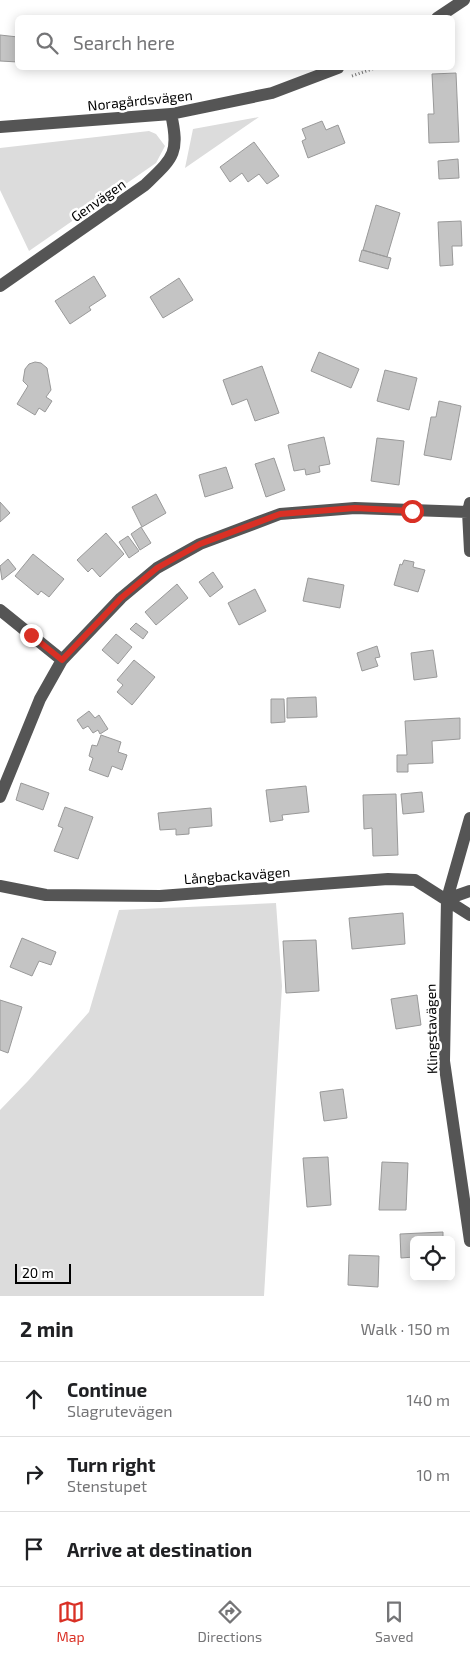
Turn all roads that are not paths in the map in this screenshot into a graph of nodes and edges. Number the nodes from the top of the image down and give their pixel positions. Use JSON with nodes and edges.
{"nodes":[{"id":1,"x":464,"y":0,"type":"edge"},
{"id":2,"x":442,"y":15,"type":"edge"},
{"id":3,"x":333,"y":70,"type":"edge"},
{"id":4,"x":171,"y":114,"type":"junction"},
{"id":5,"x":0,"y":127,"type":"edge"},
{"id":6,"x":0,"y":286,"type":"edge"},
{"id":7,"x":469,"y":508,"type":"edge"},
{"id":8,"x":470,"y":551,"type":"edge"},
{"id":9,"x":0,"y":610,"type":"edge"},
{"id":10,"x":62,"y":660,"type":"junction"},
{"id":11,"x":0,"y":797,"type":"edge"},
{"id":12,"x":470,"y":818,"type":"edge"},
{"id":13,"x":0,"y":886,"type":"edge"},
{"id":14,"x":470,"y":891,"type":"edge"},
{"id":15,"x":447,"y":899,"type":"junction"},
{"id":16,"x":470,"y":914,"type":"edge"},
{"id":17,"x":470,"y":1241,"type":"edge"}],
"edges":[{"from":1,"to":2,"type":"street"},
{"from":3,"to":4,"type":"street","name":"Noragårdsvägen"},
{"from":4,"to":5,"type":"street","name":"Noragårdsvägen"},
{"from":4,"to":6,"type":"street","name":"Genvägen"},
{"from":7,"to":8,"type":"street"},
{"from":7,"to":10,"type":"street"},
{"from":9,"to":10,"type":"street"},
{"from":10,"to":11,"type":"street"},
{"from":12,"to":15,"type":"street","name":"Klingstavägen"},
{"from":13,"to":15,"type":"street","name":"Långbackavägen"},
{"from":14,"to":15,"type":"street"},
{"from":15,"to":16,"type":"street","name":"Långbackavägen"},
{"from":15,"to":17,"type":"street","name":"Klingstavägen"}]}
